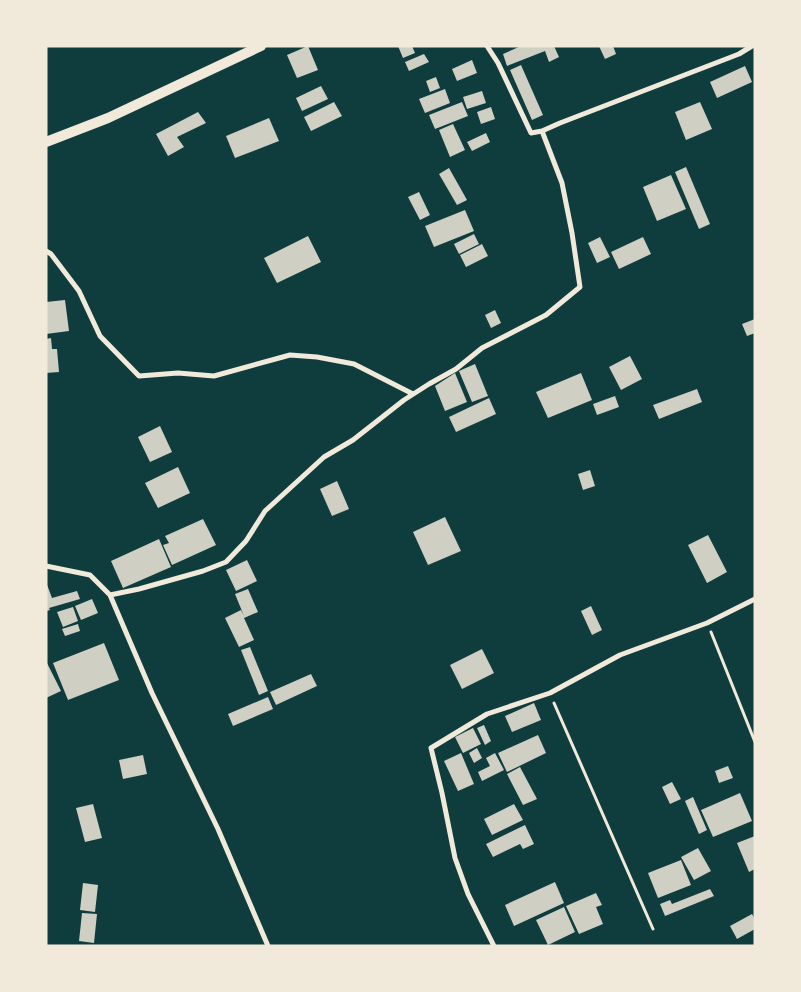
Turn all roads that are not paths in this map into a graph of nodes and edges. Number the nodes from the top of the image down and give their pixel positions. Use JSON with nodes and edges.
{"nodes":[{"id":1,"x":261,"y":46,"type":"edge"},
{"id":2,"x":487,"y":46,"type":"edge"},
{"id":3,"x":752,"y":46,"type":"edge"},
{"id":4,"x":542,"y":131,"type":"junction"},
{"id":5,"x":46,"y":142,"type":"edge"},
{"id":6,"x":46,"y":250,"type":"edge"},
{"id":7,"x":413,"y":394,"type":"junction"},
{"id":8,"x":46,"y":566,"type":"edge"},
{"id":9,"x":110,"y":595,"type":"junction"},
{"id":10,"x":755,"y":599,"type":"edge"},
{"id":11,"x":268,"y":946,"type":"edge"},
{"id":12,"x":494,"y":946,"type":"edge"}],
"edges":[{"from":1,"to":5,"type":"main road"},
{"from":2,"to":4,"type":"street"},
{"from":3,"to":4,"type":"street"},
{"from":4,"to":7,"type":"street"},
{"from":6,"to":7,"type":"street"},
{"from":7,"to":9,"type":"street"},
{"from":8,"to":9,"type":"street"},
{"from":9,"to":11,"type":"street"},
{"from":10,"to":12,"type":"street"}]}
